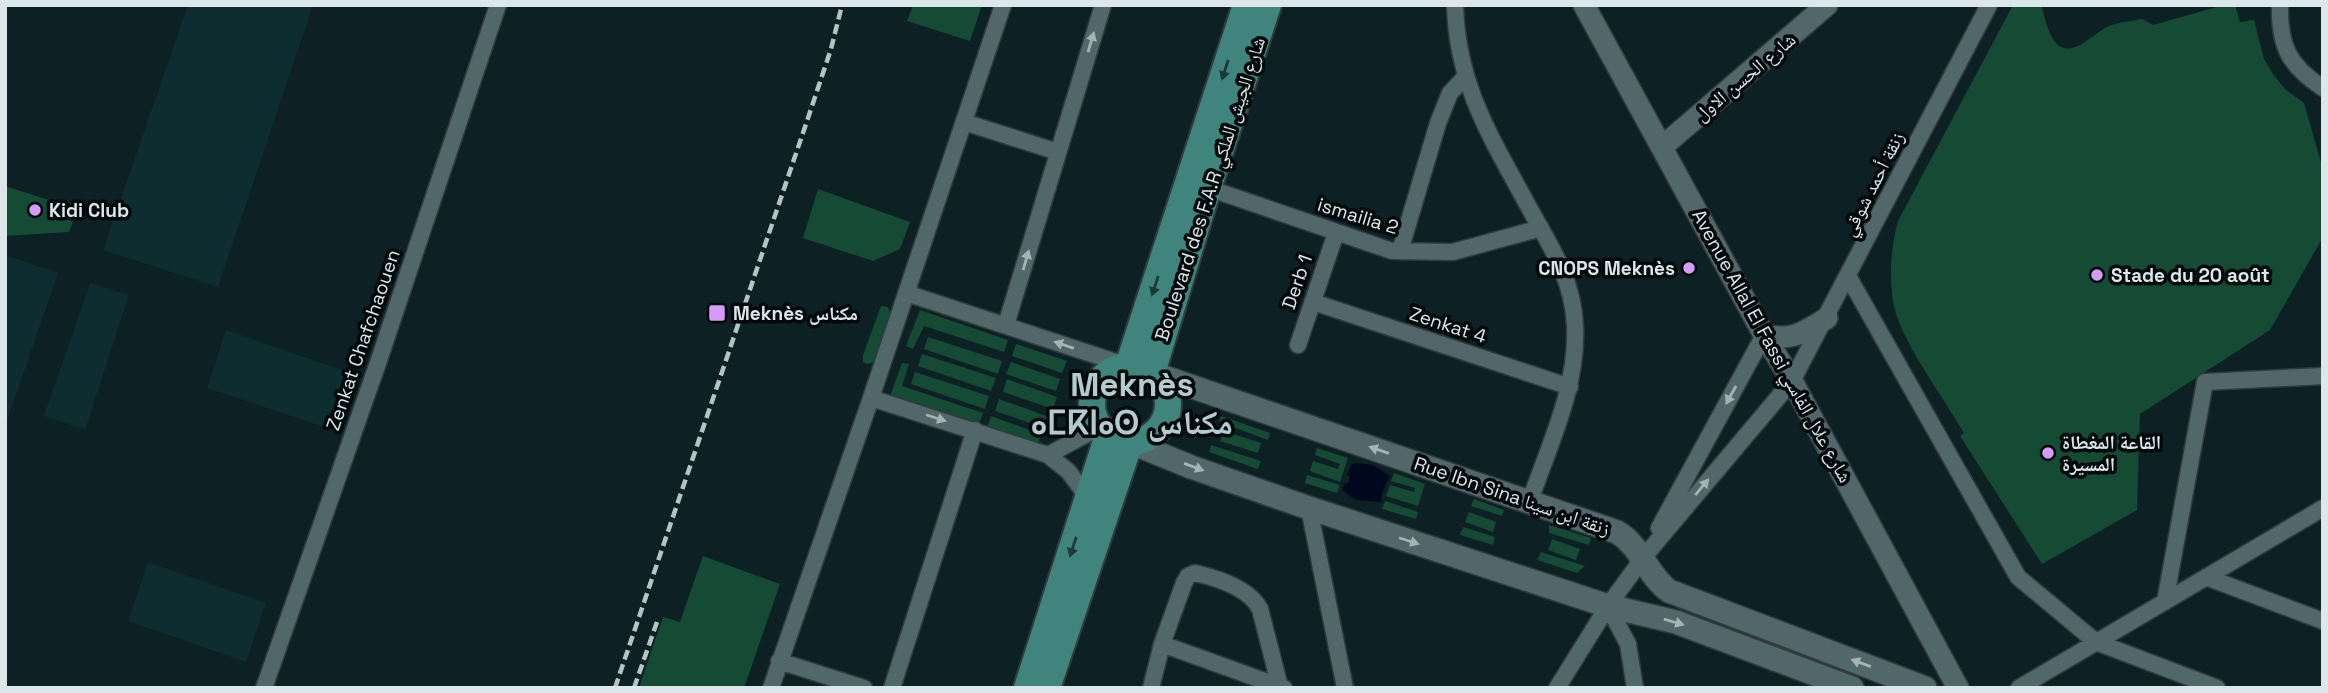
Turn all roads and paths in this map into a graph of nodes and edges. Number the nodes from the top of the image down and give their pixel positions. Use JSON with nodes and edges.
{"nodes":[{"id":1,"x":498,"y":5,"type":"edge"},
{"id":2,"x":1003,"y":5,"type":"edge"},
{"id":3,"x":1103,"y":5,"type":"edge"},
{"id":4,"x":1247,"y":5,"type":"edge"},
{"id":5,"x":1268,"y":5,"type":"edge"},
{"id":6,"x":1455,"y":5,"type":"edge"},
{"id":7,"x":1584,"y":5,"type":"edge"},
{"id":8,"x":1989,"y":5,"type":"edge"},
{"id":9,"x":2280,"y":5,"type":"edge"},
{"id":10,"x":1814,"y":10,"type":"edge"},
{"id":11,"x":1465,"y":77,"type":"junction"},
{"id":12,"x":2323,"y":89,"type":"edge"},
{"id":13,"x":964,"y":122,"type":"junction"},
{"id":14,"x":1662,"y":147,"type":"junction"},
{"id":15,"x":1058,"y":152,"type":"junction"},
{"id":16,"x":1208,"y":188,"type":"junction"},
{"id":17,"x":1541,"y":228,"type":"junction"},
{"id":18,"x":1336,"y":233,"type":"junction"},
{"id":19,"x":1399,"y":251,"type":"junction"},
{"id":20,"x":1848,"y":276,"type":"junction"},
{"id":21,"x":906,"y":293,"type":"junction"},
{"id":22,"x":1313,"y":303,"type":"junction"},
{"id":23,"x":1826,"y":318,"type":"junction"},
{"id":24,"x":1006,"y":326,"type":"junction"},
{"id":25,"x":1764,"y":335,"type":"junction"},
{"id":26,"x":1298,"y":345,"type":"dead end"},
{"id":27,"x":1140,"y":370,"type":"junction"},
{"id":28,"x":2323,"y":376,"type":"edge"},
{"id":29,"x":1792,"y":381,"type":"junction"},
{"id":30,"x":1570,"y":387,"type":"junction"},
{"id":31,"x":871,"y":398,"type":"junction"},
{"id":32,"x":975,"y":430,"type":"junction"},
{"id":33,"x":1113,"y":435,"type":"junction"},
{"id":34,"x":1048,"y":455,"type":"junction"},
{"id":35,"x":1089,"y":499,"type":"junction"},
{"id":36,"x":1530,"y":501,"type":"junction"},
{"id":37,"x":1309,"y":508,"type":"junction"},
{"id":38,"x":2323,"y":508,"type":"edge"},
{"id":39,"x":1643,"y":558,"type":"junction"},
{"id":40,"x":2206,"y":577,"type":"junction"},
{"id":41,"x":2165,"y":602,"type":"junction"},
{"id":42,"x":1608,"y":606,"type":"junction"},
{"id":43,"x":2323,"y":621,"type":"edge"},
{"id":44,"x":2096,"y":642,"type":"junction"},
{"id":45,"x":1162,"y":644,"type":"junction"},
{"id":46,"x":779,"y":661,"type":"junction"},
{"id":47,"x":1282,"y":687,"type":"edge"},
{"id":48,"x":264,"y":688,"type":"edge"},
{"id":49,"x":771,"y":688,"type":"edge"},
{"id":50,"x":864,"y":688,"type":"edge"},
{"id":51,"x":892,"y":688,"type":"edge"},
{"id":52,"x":1027,"y":688,"type":"edge"},
{"id":53,"x":1047,"y":688,"type":"edge"},
{"id":54,"x":1151,"y":688,"type":"edge"},
{"id":55,"x":1345,"y":688,"type":"edge"},
{"id":56,"x":1557,"y":688,"type":"edge"},
{"id":57,"x":1635,"y":688,"type":"edge"},
{"id":58,"x":1852,"y":688,"type":"edge"},
{"id":59,"x":1925,"y":688,"type":"edge"},
{"id":60,"x":1958,"y":688,"type":"edge"},
{"id":61,"x":2019,"y":688,"type":"edge"},
{"id":62,"x":2217,"y":688,"type":"edge"}],
"edges":[{"from":1,"to":48,"type":"street","name":"Zenkat Chafchaouen"},
{"from":2,"to":13,"type":"street"},
{"from":15,"to":3,"type":"street","one_way":true},
{"from":4,"to":27,"type":"main road","name":"Boulevard des F.A.R شارع الجيش الملكي","one_way":true},
{"from":5,"to":16,"type":"main road","name":"Boulevard des F.A.R شارع الجيش الملكي"},
{"from":6,"to":11,"type":"street"},
{"from":7,"to":14,"type":"street","name":"Avenue Allal El Fassi شارع علال الفاسي"},
{"from":8,"to":20,"type":"street","name":"زنقة أحمد شوقي"},
{"from":9,"to":12,"type":"street"},
{"from":10,"to":14,"type":"street","name":"شارع الحسن الاول"},
{"from":11,"to":17,"type":"street"},
{"from":11,"to":19,"type":"street"},
{"from":13,"to":15,"type":"street"},
{"from":13,"to":21,"type":"street"},
{"from":14,"to":25,"type":"street","name":"Avenue Allal El Fassi شارع علال الفاسي"},
{"from":24,"to":15,"type":"street","one_way":true},
{"from":16,"to":18,"type":"street","name":"ismailia 2"},
{"from":16,"to":27,"type":"main road","name":"Boulevard des F.A.R شارع الجيش الملكي"},
{"from":17,"to":19,"type":"street","name":"ismailia 2"},
{"from":17,"to":30,"type":"street"},
{"from":18,"to":19,"type":"street","name":"ismailia 2"},
{"from":18,"to":22,"type":"street","name":"Derb 1"},
{"from":20,"to":23,"type":"street","name":"زنقة أحمد شوقي"},
{"from":20,"to":44,"type":"street"},
{"from":21,"to":24,"type":"street","name":"Rue Ibn Sina زنقة ابن سينا"},
{"from":21,"to":31,"type":"street"},
{"from":22,"to":26,"type":"street","name":"Derb 1"},
{"from":22,"to":30,"type":"street","name":"Zenkat 4"},
{"from":23,"to":25,"type":"street"},
{"from":23,"to":29,"type":"street","name":"زنقة أحمد شوقي"},
{"from":27,"to":24,"type":"street","name":"Rue Ibn Sina زنقة ابن سينا","one_way":true},
{"from":25,"to":29,"type":"street","name":"Avenue Allal El Fassi شارع علال الفاسي"},
{"from":25,"to":39,"type":"street","one_way":true},
{"from":27,"to":33,"type":"main road"},
{"from":27,"to":33,"type":"main road"},
{"from":36,"to":27,"type":"main road","name":"Rue Ibn Sina زنقة ابن سينا","one_way":true},
{"from":28,"to":41,"type":"street"},
{"from":39,"to":29,"type":"street","name":"زنقة أحمد شوقي","one_way":true},
{"from":29,"to":60,"type":"street","name":"Avenue Allal El Fassi شارع علال الفاسي"},
{"from":30,"to":36,"type":"street"},
{"from":31,"to":32,"type":"street","one_way":true},
{"from":31,"to":46,"type":"street"},
{"from":32,"to":34,"type":"street"},
{"from":32,"to":51,"type":"street"},
{"from":33,"to":34,"type":"street"},
{"from":33,"to":35,"type":"main road"},
{"from":33,"to":37,"type":"main road","one_way":true},
{"from":33,"to":53,"type":"main road"},
{"from":34,"to":35,"type":"street"},
{"from":35,"to":52,"type":"main road","one_way":true},
{"from":36,"to":39,"type":"main road","name":"Rue Ibn Sina زنقة ابن سينا"},
{"from":37,"to":42,"type":"main road","one_way":true},
{"from":37,"to":55,"type":"street"},
{"from":38,"to":40,"type":"street"},
{"from":39,"to":42,"type":"street"},
{"from":59,"to":39,"type":"main road","name":"Rue Ibn Sina زنقة ابن سينا","one_way":true},
{"from":40,"to":41,"type":"street"},
{"from":40,"to":43,"type":"street"},
{"from":41,"to":44,"type":"street"},
{"from":42,"to":56,"type":"street"},
{"from":42,"to":57,"type":"street"},
{"from":42,"to":58,"type":"main road","one_way":true},
{"from":44,"to":61,"type":"street"},
{"from":44,"to":62,"type":"street"},
{"from":45,"to":47,"type":"street"},
{"from":45,"to":47,"type":"street"},
{"from":45,"to":54,"type":"street"},
{"from":46,"to":49,"type":"street"},
{"from":46,"to":50,"type":"street"}]}
